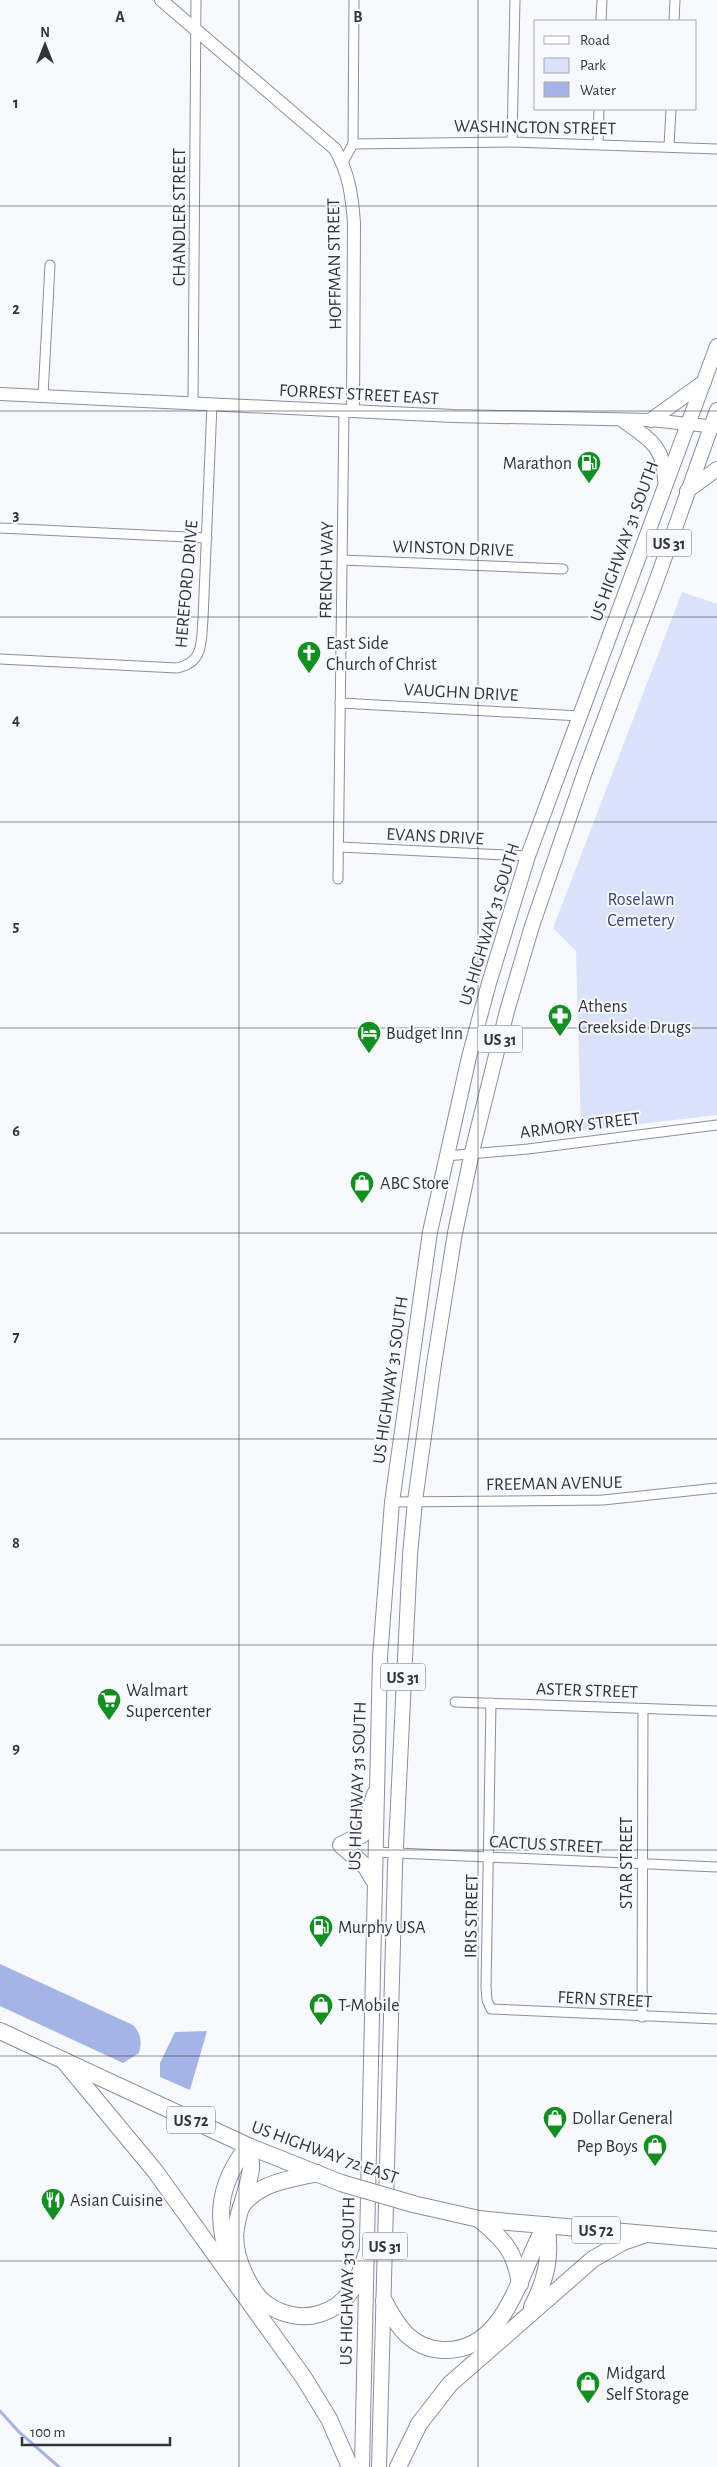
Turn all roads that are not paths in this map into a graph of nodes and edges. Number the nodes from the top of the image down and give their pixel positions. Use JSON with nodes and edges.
{"nodes":[{"id":1,"x":161,"y":0,"type":"edge"},
{"id":2,"x":196,"y":0,"type":"edge"},
{"id":3,"x":354,"y":0,"type":"edge"},
{"id":4,"x":516,"y":0,"type":"edge"},
{"id":5,"x":602,"y":0,"type":"edge"},
{"id":6,"x":675,"y":0,"type":"edge"},
{"id":7,"x":602,"y":20,"type":"edge"},
{"id":8,"x":674,"y":20,"type":"edge"},
{"id":9,"x":196,"y":31,"type":"junction"},
{"id":10,"x":599,"y":110,"type":"edge"},
{"id":11,"x":671,"y":110,"type":"edge"},
{"id":12,"x":512,"y":142,"type":"junction"},
{"id":13,"x":598,"y":143,"type":"junction"},
{"id":14,"x":353,"y":144,"type":"junction"},
{"id":15,"x":669,"y":146,"type":"junction"},
{"id":16,"x":717,"y":149,"type":"edge"},
{"id":17,"x":343,"y":162,"type":"junction"},
{"id":18,"x":50,"y":265,"type":"dead end"},
{"id":19,"x":717,"y":346,"type":"edge"},
{"id":20,"x":704,"y":381,"type":"junction"},
{"id":21,"x":0,"y":394,"type":"edge"},
{"id":22,"x":43,"y":396,"type":"junction"},
{"id":23,"x":193,"y":403,"type":"junction"},
{"id":24,"x":212,"y":404,"type":"junction"},
{"id":25,"x":349,"y":410,"type":"junction"},
{"id":26,"x":717,"y":410,"type":"edge"},
{"id":27,"x":651,"y":420,"type":"junction"},
{"id":28,"x":624,"y":421,"type":"junction"},
{"id":29,"x":688,"y":424,"type":"junction"},
{"id":30,"x":714,"y":427,"type":"edge"},
{"id":31,"x":717,"y":469,"type":"edge"},
{"id":32,"x":665,"y":484,"type":"junction"},
{"id":33,"x":687,"y":492,"type":"junction"},
{"id":34,"x":0,"y":528,"type":"edge"},
{"id":35,"x":207,"y":538,"type":"junction"},
{"id":36,"x":342,"y":560,"type":"junction"},
{"id":37,"x":564,"y":569,"type":"dead end"},
{"id":38,"x":0,"y":660,"type":"edge"},
{"id":39,"x":340,"y":703,"type":"junction"},
{"id":40,"x":580,"y":716,"type":"junction"},
{"id":41,"x":340,"y":847,"type":"junction"},
{"id":42,"x":528,"y":856,"type":"junction"},
{"id":43,"x":338,"y":880,"type":"dead end"},
{"id":44,"x":717,"y":1125,"type":"edge"},
{"id":45,"x":472,"y":1152,"type":"junction"},
{"id":46,"x":446,"y":1156,"type":"junction"},
{"id":47,"x":717,"y":1488,"type":"edge"},
{"id":48,"x":415,"y":1501,"type":"junction"},
{"id":49,"x":392,"y":1502,"type":"junction"},
{"id":50,"x":455,"y":1702,"type":"dead end"},
{"id":51,"x":491,"y":1703,"type":"junction"},
{"id":52,"x":643,"y":1708,"type":"junction"},
{"id":53,"x":717,"y":1711,"type":"edge"},
{"id":54,"x":375,"y":1794,"type":"junction"},
{"id":55,"x":374,"y":1852,"type":"junction"},
{"id":56,"x":396,"y":1854,"type":"junction"},
{"id":57,"x":488,"y":1857,"type":"junction"},
{"id":58,"x":642,"y":1865,"type":"junction"},
{"id":59,"x":717,"y":1867,"type":"edge"},
{"id":60,"x":373,"y":1879,"type":"junction"},
{"id":61,"x":491,"y":2009,"type":"joint"},
{"id":62,"x":642,"y":2017,"type":"junction"},
{"id":63,"x":717,"y":2019,"type":"edge"},
{"id":64,"x":0,"y":2032,"type":"edge"},
{"id":65,"x":63,"y":2060,"type":"junction"},
{"id":66,"x":248,"y":2146,"type":"junction"},
{"id":67,"x":316,"y":2174,"type":"junction"},
{"id":68,"x":238,"y":2214,"type":"junction"},
{"id":69,"x":479,"y":2219,"type":"junction"},
{"id":70,"x":546,"y":2225,"type":"junction"},
{"id":71,"x":646,"y":2234,"type":"junction"},
{"id":72,"x":717,"y":2240,"type":"edge"},
{"id":73,"x":366,"y":2255,"type":"junction"},
{"id":74,"x":238,"y":2284,"type":"junction"},
{"id":75,"x":520,"y":2284,"type":"junction"},
{"id":76,"x":384,"y":2301,"type":"junction"},
{"id":77,"x":525,"y":2317,"type":"junction"},
{"id":78,"x":350,"y":2467,"type":"edge"},
{"id":79,"x":362,"y":2467,"type":"edge"},
{"id":80,"x":379,"y":2467,"type":"edge"},
{"id":81,"x":398,"y":2467,"type":"edge"}],
"edges":[{"from":1,"to":9,"type":"main road"},
{"from":2,"to":9,"type":"street","name":"CHANDLER STREET"},
{"from":3,"to":14,"type":"street"},
{"from":4,"to":12,"type":"street"},
{"from":5,"to":7,"type":"street"},
{"from":6,"to":8,"type":"street"},
{"from":9,"to":17,"type":"main road"},
{"from":9,"to":23,"type":"street","name":"CHANDLER STREET"},
{"from":10,"to":13,"type":"street"},
{"from":11,"to":15,"type":"street"},
{"from":12,"to":13,"type":"street","name":"WASHINGTON STREET"},
{"from":12,"to":14,"type":"street","name":"WASHINGTON STREET"},
{"from":13,"to":15,"type":"street","name":"WASHINGTON STREET"},
{"from":14,"to":17,"type":"street"},
{"from":15,"to":16,"type":"street","name":"WASHINGTON STREET"},
{"from":17,"to":25,"type":"main road","name":"HOFFMAN STREET"},
{"from":18,"to":22,"type":"street"},
{"from":19,"to":20,"type":"main road","name":"US HIGHWAY 31 SOUTH","number":"US 31"},
{"from":20,"to":27,"type":"main road"},
{"from":20,"to":29,"type":"main road","name":"US HIGHWAY 31 SOUTH","number":"US 31"},
{"from":21,"to":22,"type":"main road","name":"FORREST STREET EAST"},
{"from":22,"to":23,"type":"main road","name":"FORREST STREET EAST"},
{"from":23,"to":24,"type":"main road","name":"FORREST STREET EAST"},
{"from":24,"to":25,"type":"main road","name":"FORREST STREET EAST"},
{"from":24,"to":35,"type":"street","name":"HEREFORD DRIVE"},
{"from":25,"to":28,"type":"main road","name":"FORREST STREET EAST"},
{"from":25,"to":36,"type":"street","name":"FRENCH WAY"},
{"from":26,"to":30,"type":"main road","name":"US HIGHWAY 31 SOUTH","number":"US 31"},
{"from":27,"to":28,"type":"main road","name":"FORREST STREET EAST"},
{"from":27,"to":29,"type":"main road","name":"FORREST STREET EAST"},
{"from":28,"to":32,"type":"main road"},
{"from":29,"to":30,"type":"main road","name":"FORREST STREET EAST"},
{"from":29,"to":32,"type":"main road","name":"US HIGHWAY 31 SOUTH","number":"US 31"},
{"from":30,"to":33,"type":"main road","name":"US HIGHWAY 31 SOUTH","number":"US 31"},
{"from":31,"to":33,"type":"main road"},
{"from":32,"to":40,"type":"main road","name":"US HIGHWAY 31 SOUTH","number":"US 31"},
{"from":33,"to":45,"type":"main road","name":"US HIGHWAY 31 SOUTH","number":"US 31"},
{"from":34,"to":35,"type":"street"},
{"from":35,"to":38,"type":"street","name":"HEREFORD DRIVE"},
{"from":36,"to":37,"type":"street","name":"WINSTON DRIVE"},
{"from":36,"to":39,"type":"street","name":"FRENCH WAY"},
{"from":39,"to":40,"type":"street","name":"VAUGHN DRIVE"},
{"from":39,"to":41,"type":"street","name":"FRENCH WAY"},
{"from":40,"to":42,"type":"main road","name":"US HIGHWAY 31 SOUTH","number":"US 31"},
{"from":41,"to":42,"type":"street","name":"EVANS DRIVE"},
{"from":41,"to":43,"type":"street","name":"FRENCH WAY"},
{"from":42,"to":46,"type":"main road","name":"US HIGHWAY 31 SOUTH","number":"US 31"},
{"from":44,"to":45,"type":"street","name":"ARMORY STREET"},
{"from":45,"to":46,"type":"street","name":"ARMORY STREET"},
{"from":45,"to":48,"type":"main road","name":"US HIGHWAY 31 SOUTH","number":"US 31"},
{"from":46,"to":49,"type":"main road","name":"US HIGHWAY 31 SOUTH","number":"US 31"},
{"from":47,"to":48,"type":"street","name":"FREEMAN AVENUE"},
{"from":48,"to":49,"type":"street","name":"FREEMAN AVENUE"},
{"from":48,"to":56,"type":"main road","name":"US HIGHWAY 31 SOUTH","number":"US 31"},
{"from":49,"to":54,"type":"main road","name":"US HIGHWAY 31 SOUTH","number":"US 31"},
{"from":50,"to":51,"type":"street","name":"ASTER STREET"},
{"from":51,"to":52,"type":"street","name":"ASTER STREET"},
{"from":51,"to":57,"type":"street","name":"IRIS STREET"},
{"from":52,"to":53,"type":"street","name":"ASTER STREET"},
{"from":52,"to":58,"type":"street","name":"STAR STREET"},
{"from":54,"to":55,"type":"main road","name":"US HIGHWAY 31 SOUTH","number":"US 31"},
{"from":54,"to":60,"type":"highway"},
{"from":55,"to":56,"type":"street","name":"CACTUS STREET"},
{"from":55,"to":60,"type":"main road","name":"US HIGHWAY 31 SOUTH","number":"US 31"},
{"from":56,"to":57,"type":"street","name":"CACTUS STREET"},
{"from":56,"to":76,"type":"main road","name":"US HIGHWAY 31 SOUTH","number":"US 31"},
{"from":57,"to":58,"type":"street","name":"CACTUS STREET"},
{"from":57,"to":61,"type":"street","name":"IRIS STREET"},
{"from":58,"to":59,"type":"street","name":"CACTUS STREET"},
{"from":58,"to":62,"type":"street","name":"STAR STREET"},
{"from":60,"to":73,"type":"main road","name":"US HIGHWAY 31 SOUTH","number":"US 31"},
{"from":61,"to":62,"type":"street","name":"FERN STREET"},
{"from":62,"to":63,"type":"street","name":"FERN STREET"},
{"from":64,"to":65,"type":"highway","name":"US HIGHWAY 72 EAST","number":"US 72"},
{"from":65,"to":66,"type":"highway","name":"US HIGHWAY 72 EAST","number":"US 72"},
{"from":65,"to":74,"type":"highway"},
{"from":66,"to":67,"type":"highway","name":"US HIGHWAY 72 EAST","number":"US 72"},
{"from":66,"to":68,"type":"highway"},
{"from":66,"to":74,"type":"highway"},
{"from":67,"to":68,"type":"highway"},
{"from":67,"to":69,"type":"highway","name":"US HIGHWAY 72 EAST","number":"US 72","bridge":true},
{"from":68,"to":73,"type":"highway"},
{"from":69,"to":70,"type":"highway","name":"US HIGHWAY 72 EAST","number":"US 72"},
{"from":69,"to":75,"type":"highway"},
{"from":70,"to":71,"type":"highway","name":"US HIGHWAY 72 EAST","number":"US 72"},
{"from":70,"to":75,"type":"highway"},
{"from":70,"to":77,"type":"highway"},
{"from":71,"to":72,"type":"highway","name":"US HIGHWAY 72 EAST","number":"US 72"},
{"from":71,"to":77,"type":"highway"},
{"from":73,"to":79,"type":"main road","name":"US HIGHWAY 31 SOUTH","number":"US 31"},
{"from":74,"to":78,"type":"highway"},
{"from":75,"to":76,"type":"highway"},
{"from":76,"to":80,"type":"main road","name":"US HIGHWAY 31 SOUTH","number":"US 31"},
{"from":77,"to":81,"type":"highway"}]}
